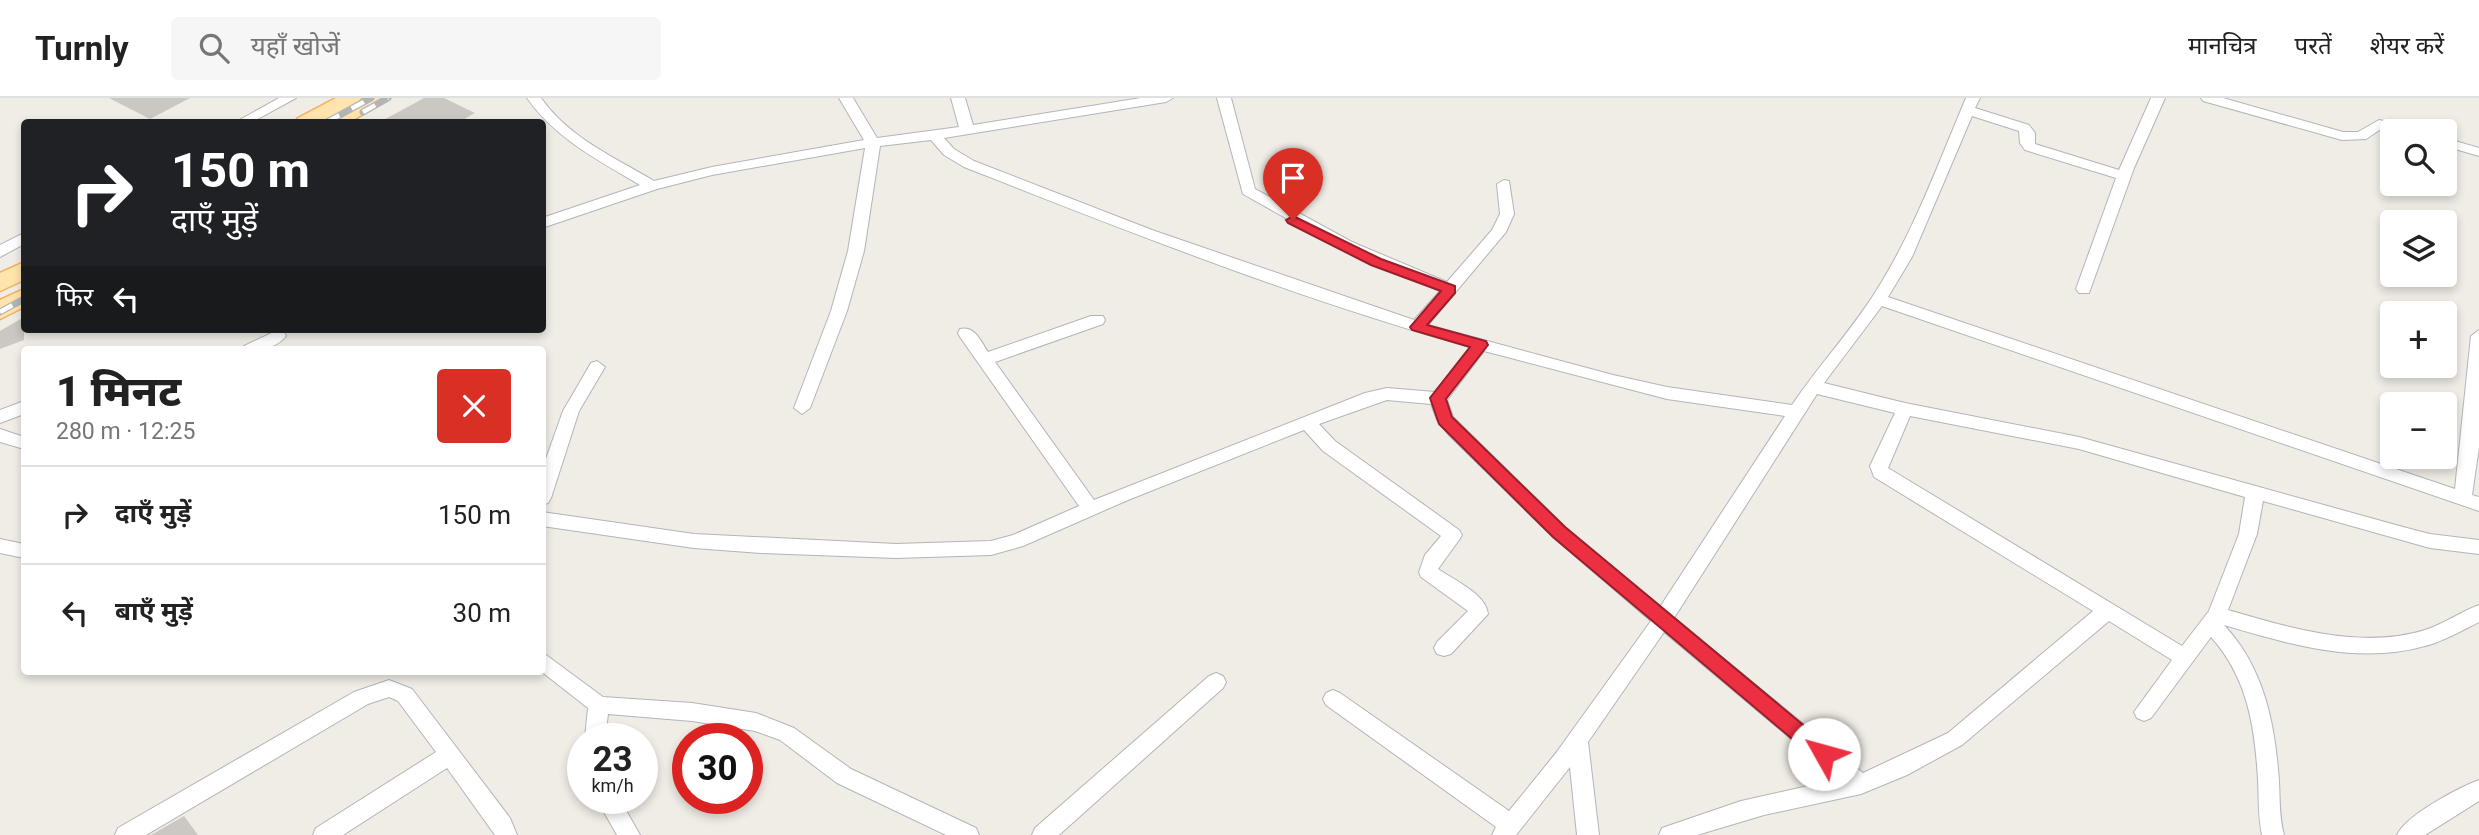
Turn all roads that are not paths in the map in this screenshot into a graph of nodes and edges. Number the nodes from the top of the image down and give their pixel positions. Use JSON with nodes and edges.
{"nodes":[{"id":1,"x":289,"y":98,"type":"edge"},
{"id":2,"x":351,"y":98,"type":"edge"},
{"id":3,"x":380,"y":98,"type":"edge"},
{"id":4,"x":534,"y":98,"type":"edge"},
{"id":5,"x":846,"y":98,"type":"edge"},
{"id":6,"x":958,"y":98,"type":"edge"},
{"id":7,"x":1166,"y":98,"type":"edge"},
{"id":8,"x":1224,"y":98,"type":"edge"},
{"id":9,"x":2158,"y":98,"type":"edge"},
{"id":10,"x":2208,"y":98,"type":"edge"},
{"id":11,"x":1970,"y":104,"type":"edge"},
{"id":12,"x":249,"y":119,"type":"edge"},
{"id":13,"x":311,"y":119,"type":"edge"},
{"id":14,"x":341,"y":119,"type":"edge"},
{"id":15,"x":2380,"y":124,"type":"edge"},
{"id":16,"x":967,"y":130,"type":"junction"},
{"id":17,"x":934,"y":135,"type":"junction"},
{"id":18,"x":873,"y":143,"type":"junction"},
{"id":19,"x":2457,"y":146,"type":"edge"},
{"id":20,"x":2479,"y":152,"type":"edge"},
{"id":21,"x":2123,"y":176,"type":"junction"},
{"id":22,"x":1504,"y":184,"type":"dead end"},
{"id":23,"x":652,"y":186,"type":"junction"},
{"id":24,"x":546,"y":222,"type":"edge"},
{"id":25,"x":21,"y":241,"type":"edge"},
{"id":26,"x":0,"y":252,"type":"edge"},
{"id":27,"x":21,"y":272,"type":"edge"},
{"id":28,"x":0,"y":283,"type":"edge"},
{"id":29,"x":1450,"y":289,"type":"junction"},
{"id":30,"x":2084,"y":289,"type":"dead end"},
{"id":31,"x":21,"y":299,"type":"edge"},
{"id":32,"x":1878,"y":299,"type":"junction"},
{"id":33,"x":0,"y":311,"type":"edge"},
{"id":34,"x":1097,"y":320,"type":"dead end"},
{"id":35,"x":1417,"y":327,"type":"junction"},
{"id":36,"x":965,"y":333,"type":"dead end"},
{"id":37,"x":2479,"y":336,"type":"edge"},
{"id":38,"x":280,"y":338,"type":"edge"},
{"id":39,"x":1480,"y":345,"type":"junction"},
{"id":40,"x":260,"y":346,"type":"edge"},
{"id":41,"x":986,"y":359,"type":"junction"},
{"id":42,"x":597,"y":367,"type":"dead end"},
{"id":43,"x":1814,"y":387,"type":"junction"},
{"id":44,"x":1438,"y":398,"type":"junction"},
{"id":45,"x":21,"y":408,"type":"edge"},
{"id":46,"x":802,"y":408,"type":"dead end"},
{"id":47,"x":1905,"y":409,"type":"junction"},
{"id":48,"x":1799,"y":412,"type":"junction"},
{"id":49,"x":0,"y":417,"type":"edge"},
{"id":50,"x":1307,"y":422,"type":"junction"},
{"id":51,"x":0,"y":435,"type":"edge"},
{"id":52,"x":21,"y":442,"type":"edge"},
{"id":53,"x":546,"y":486,"type":"edge"},
{"id":54,"x":2255,"y":493,"type":"junction"},
{"id":55,"x":2471,"y":501,"type":"edge"},
{"id":56,"x":1091,"y":509,"type":"junction"},
{"id":57,"x":546,"y":520,"type":"edge"},
{"id":58,"x":0,"y":546,"type":"edge"},
{"id":59,"x":2479,"y":547,"type":"edge"},
{"id":60,"x":21,"y":550,"type":"edge"},
{"id":61,"x":2106,"y":612,"type":"junction"},
{"id":62,"x":2479,"y":612,"type":"edge"},
{"id":63,"x":2214,"y":619,"type":"junction"},
{"id":64,"x":1662,"y":620,"type":"junction"},
{"id":65,"x":1444,"y":648,"type":"dead end"},
{"id":66,"x":2184,"y":657,"type":"junction"},
{"id":67,"x":546,"y":663,"type":"edge"},
{"id":68,"x":1216,"y":682,"type":"dead end"},
{"id":69,"x":1333,"y":699,"type":"dead end"},
{"id":70,"x":599,"y":705,"type":"junction"},
{"id":71,"x":2144,"y":712,"type":"dead end"},
{"id":72,"x":597,"y":723,"type":"edge"},
{"id":73,"x":1577,"y":739,"type":"junction"},
{"id":74,"x":449,"y":755,"type":"junction"},
{"id":75,"x":1861,"y":784,"type":"junction"},
{"id":76,"x":2479,"y":790,"type":"edge"},
{"id":77,"x":617,"y":814,"type":"edge"},
{"id":78,"x":1507,"y":830,"type":"edge"},
{"id":79,"x":126,"y":835,"type":"edge"},
{"id":80,"x":324,"y":835,"type":"edge"},
{"id":81,"x":506,"y":835,"type":"edge"},
{"id":82,"x":629,"y":835,"type":"edge"},
{"id":83,"x":968,"y":835,"type":"edge"},
{"id":84,"x":1043,"y":835,"type":"edge"},
{"id":85,"x":1588,"y":835,"type":"edge"},
{"id":86,"x":1671,"y":835,"type":"edge"},
{"id":87,"x":2273,"y":835,"type":"edge"},
{"id":88,"x":2408,"y":835,"type":"edge"}],
"edges":[{"from":1,"to":12,"type":"street"},
{"from":2,"to":13,"type":"main road"},
{"from":3,"to":14,"type":"main road"},
{"from":4,"to":23,"type":"street"},
{"from":5,"to":18,"type":"street"},
{"from":6,"to":16,"type":"street"},
{"from":7,"to":16,"type":"street"},
{"from":8,"to":29,"type":"street"},
{"from":9,"to":21,"type":"street"},
{"from":10,"to":15,"type":"street"},
{"from":11,"to":21,"type":"street"},
{"from":11,"to":32,"type":"street"},
{"from":16,"to":17,"type":"street"},
{"from":17,"to":18,"type":"street"},
{"from":17,"to":35,"type":"street"},
{"from":18,"to":23,"type":"street"},
{"from":18,"to":46,"type":"street"},
{"from":19,"to":20,"type":"street"},
{"from":21,"to":30,"type":"street"},
{"from":22,"to":29,"type":"street"},
{"from":23,"to":24,"type":"street"},
{"from":25,"to":26,"type":"street"},
{"from":27,"to":28,"type":"main road"},
{"from":29,"to":35,"type":"street"},
{"from":31,"to":33,"type":"main road"},
{"from":32,"to":43,"type":"street"},
{"from":32,"to":55,"type":"street"},
{"from":34,"to":41,"type":"street"},
{"from":35,"to":39,"type":"street"},
{"from":36,"to":41,"type":"street"},
{"from":37,"to":55,"type":"street"},
{"from":38,"to":40,"type":"street"},
{"from":39,"to":44,"type":"street"},
{"from":39,"to":48,"type":"street"},
{"from":41,"to":56,"type":"street"},
{"from":42,"to":53,"type":"street"},
{"from":43,"to":47,"type":"street"},
{"from":43,"to":48,"type":"street"},
{"from":44,"to":50,"type":"street"},
{"from":44,"to":64,"type":"street"},
{"from":45,"to":49,"type":"street"},
{"from":47,"to":54,"type":"street"},
{"from":47,"to":61,"type":"street"},
{"from":48,"to":64,"type":"street"},
{"from":50,"to":56,"type":"street"},
{"from":50,"to":65,"type":"street"},
{"from":51,"to":52,"type":"street"},
{"from":54,"to":59,"type":"street"},
{"from":54,"to":63,"type":"street"},
{"from":56,"to":57,"type":"street"},
{"from":58,"to":60,"type":"street"},
{"from":61,"to":66,"type":"street"},
{"from":61,"to":75,"type":"street"},
{"from":62,"to":63,"type":"street"},
{"from":63,"to":66,"type":"street"},
{"from":63,"to":87,"type":"street"},
{"from":64,"to":73,"type":"street"},
{"from":64,"to":75,"type":"street"},
{"from":66,"to":71,"type":"street"},
{"from":67,"to":70,"type":"street"},
{"from":68,"to":84,"type":"street"},
{"from":69,"to":78,"type":"street"},
{"from":70,"to":72,"type":"street"},
{"from":70,"to":83,"type":"street"},
{"from":73,"to":78,"type":"street"},
{"from":73,"to":85,"type":"street"},
{"from":74,"to":79,"type":"street"},
{"from":74,"to":80,"type":"street"},
{"from":74,"to":81,"type":"street"},
{"from":75,"to":86,"type":"street"},
{"from":76,"to":88,"type":"street"},
{"from":77,"to":82,"type":"street"}]}
